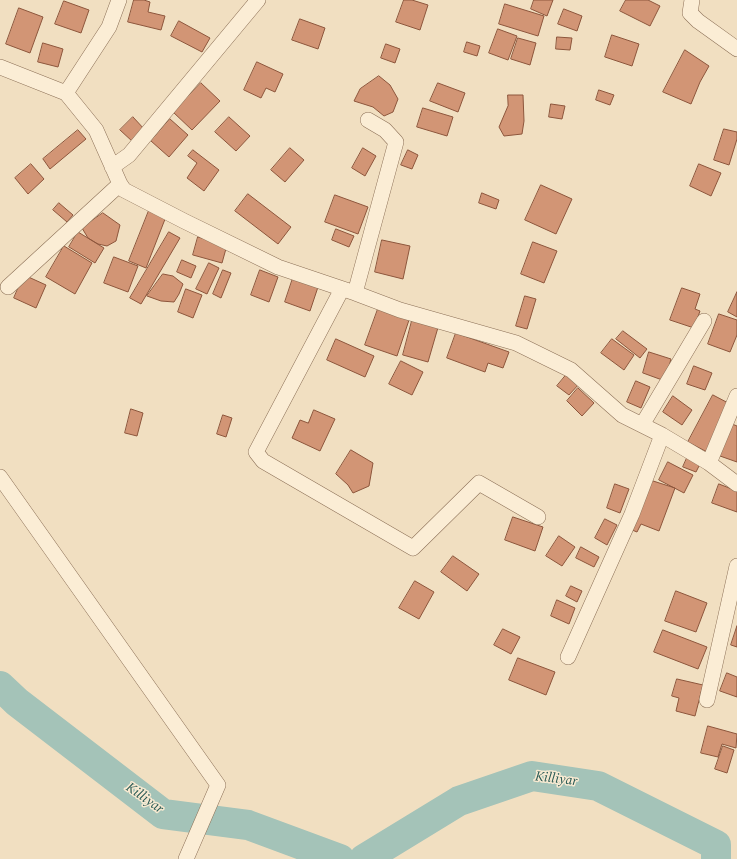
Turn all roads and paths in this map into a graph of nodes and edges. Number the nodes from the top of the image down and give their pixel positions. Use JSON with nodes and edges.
{"nodes":[{"id":1,"x":119,"y":0,"type":"edge"},
{"id":2,"x":258,"y":0,"type":"edge"},
{"id":3,"x":692,"y":0,"type":"edge"},
{"id":4,"x":737,"y":49,"type":"edge"},
{"id":5,"x":0,"y":67,"type":"edge"},
{"id":6,"x":66,"y":93,"type":"junction"},
{"id":7,"x":368,"y":120,"type":"dead end"},
{"id":8,"x":112,"y":167,"type":"junction"},
{"id":9,"x":120,"y":184,"type":"junction"},
{"id":10,"x":8,"y":287,"type":"dead end"},
{"id":11,"x":349,"y":291,"type":"junction"},
{"id":12,"x":704,"y":321,"type":"dead end"},
{"id":13,"x":737,"y":396,"type":"edge"},
{"id":14,"x":642,"y":425,"type":"junction"},
{"id":15,"x":662,"y":435,"type":"junction"},
{"id":16,"x":709,"y":463,"type":"junction"},
{"id":17,"x":0,"y":477,"type":"edge"},
{"id":18,"x":737,"y":484,"type":"edge"},
{"id":19,"x":538,"y":517,"type":"dead end"},
{"id":20,"x":737,"y":566,"type":"edge"},
{"id":21,"x":568,"y":657,"type":"dead end"},
{"id":22,"x":707,"y":700,"type":"dead end"},
{"id":23,"x":186,"y":859,"type":"edge"}],
"edges":[{"from":1,"to":6,"type":"street"},
{"from":2,"to":8,"type":"street"},
{"from":3,"to":4,"type":"street"},
{"from":5,"to":6,"type":"street"},
{"from":6,"to":8,"type":"street"},
{"from":7,"to":11,"type":"street"},
{"from":8,"to":9,"type":"street"},
{"from":9,"to":10,"type":"street"},
{"from":9,"to":11,"type":"street"},
{"from":11,"to":14,"type":"street"},
{"from":11,"to":19,"type":"street"},
{"from":12,"to":14,"type":"street"},
{"from":13,"to":16,"type":"street"},
{"from":14,"to":15,"type":"street"},
{"from":15,"to":16,"type":"street"},
{"from":15,"to":21,"type":"street"},
{"from":16,"to":18,"type":"street"},
{"from":17,"to":23,"type":"street"},
{"from":20,"to":22,"type":"street"}]}
